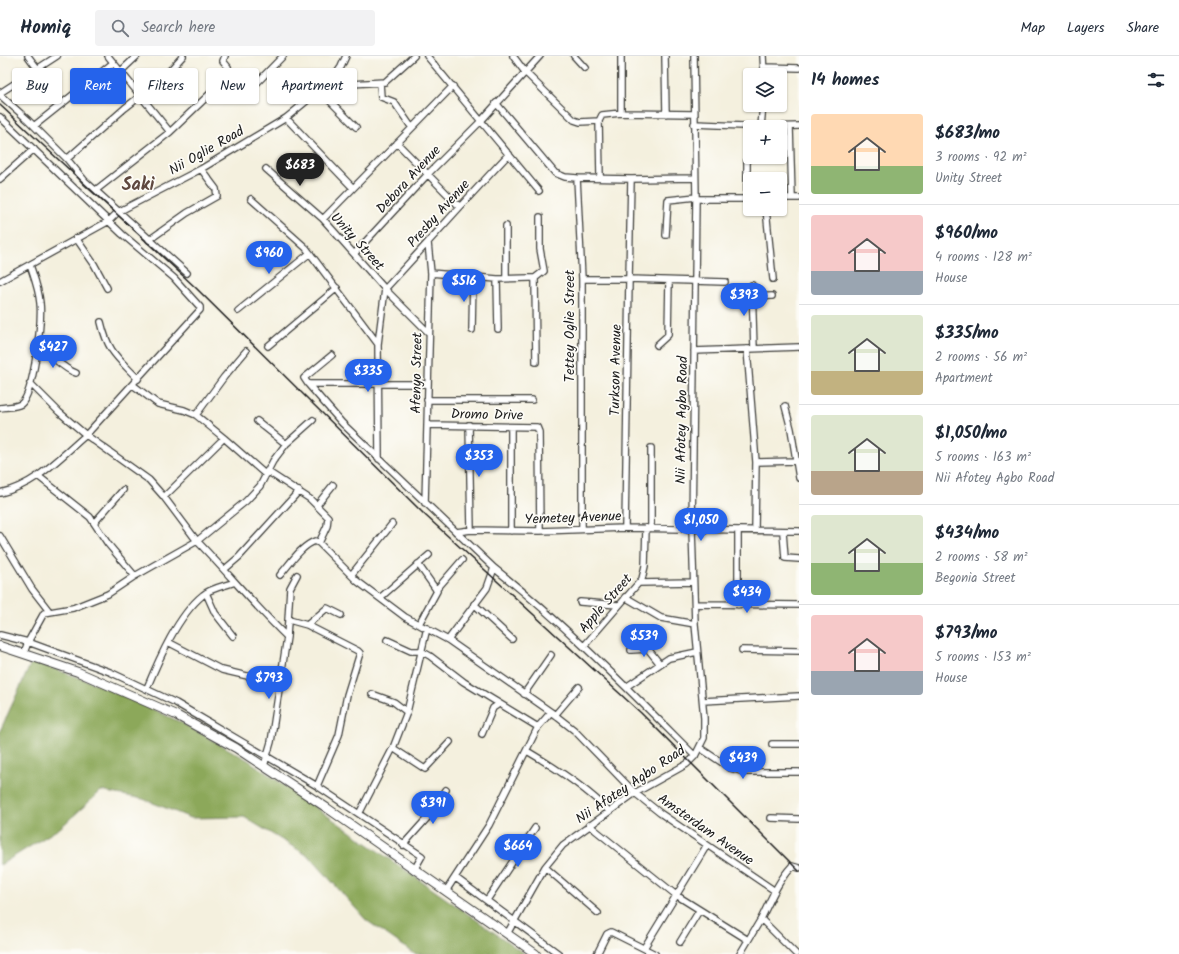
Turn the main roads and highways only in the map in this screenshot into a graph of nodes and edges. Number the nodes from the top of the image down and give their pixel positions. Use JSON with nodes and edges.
{"nodes":[{"id":1,"x":0,"y":646,"type":"edge"},
{"id":2,"x":536,"y":954,"type":"edge"}],
"edges":[{"from":1,"to":2,"type":"highway"}]}
